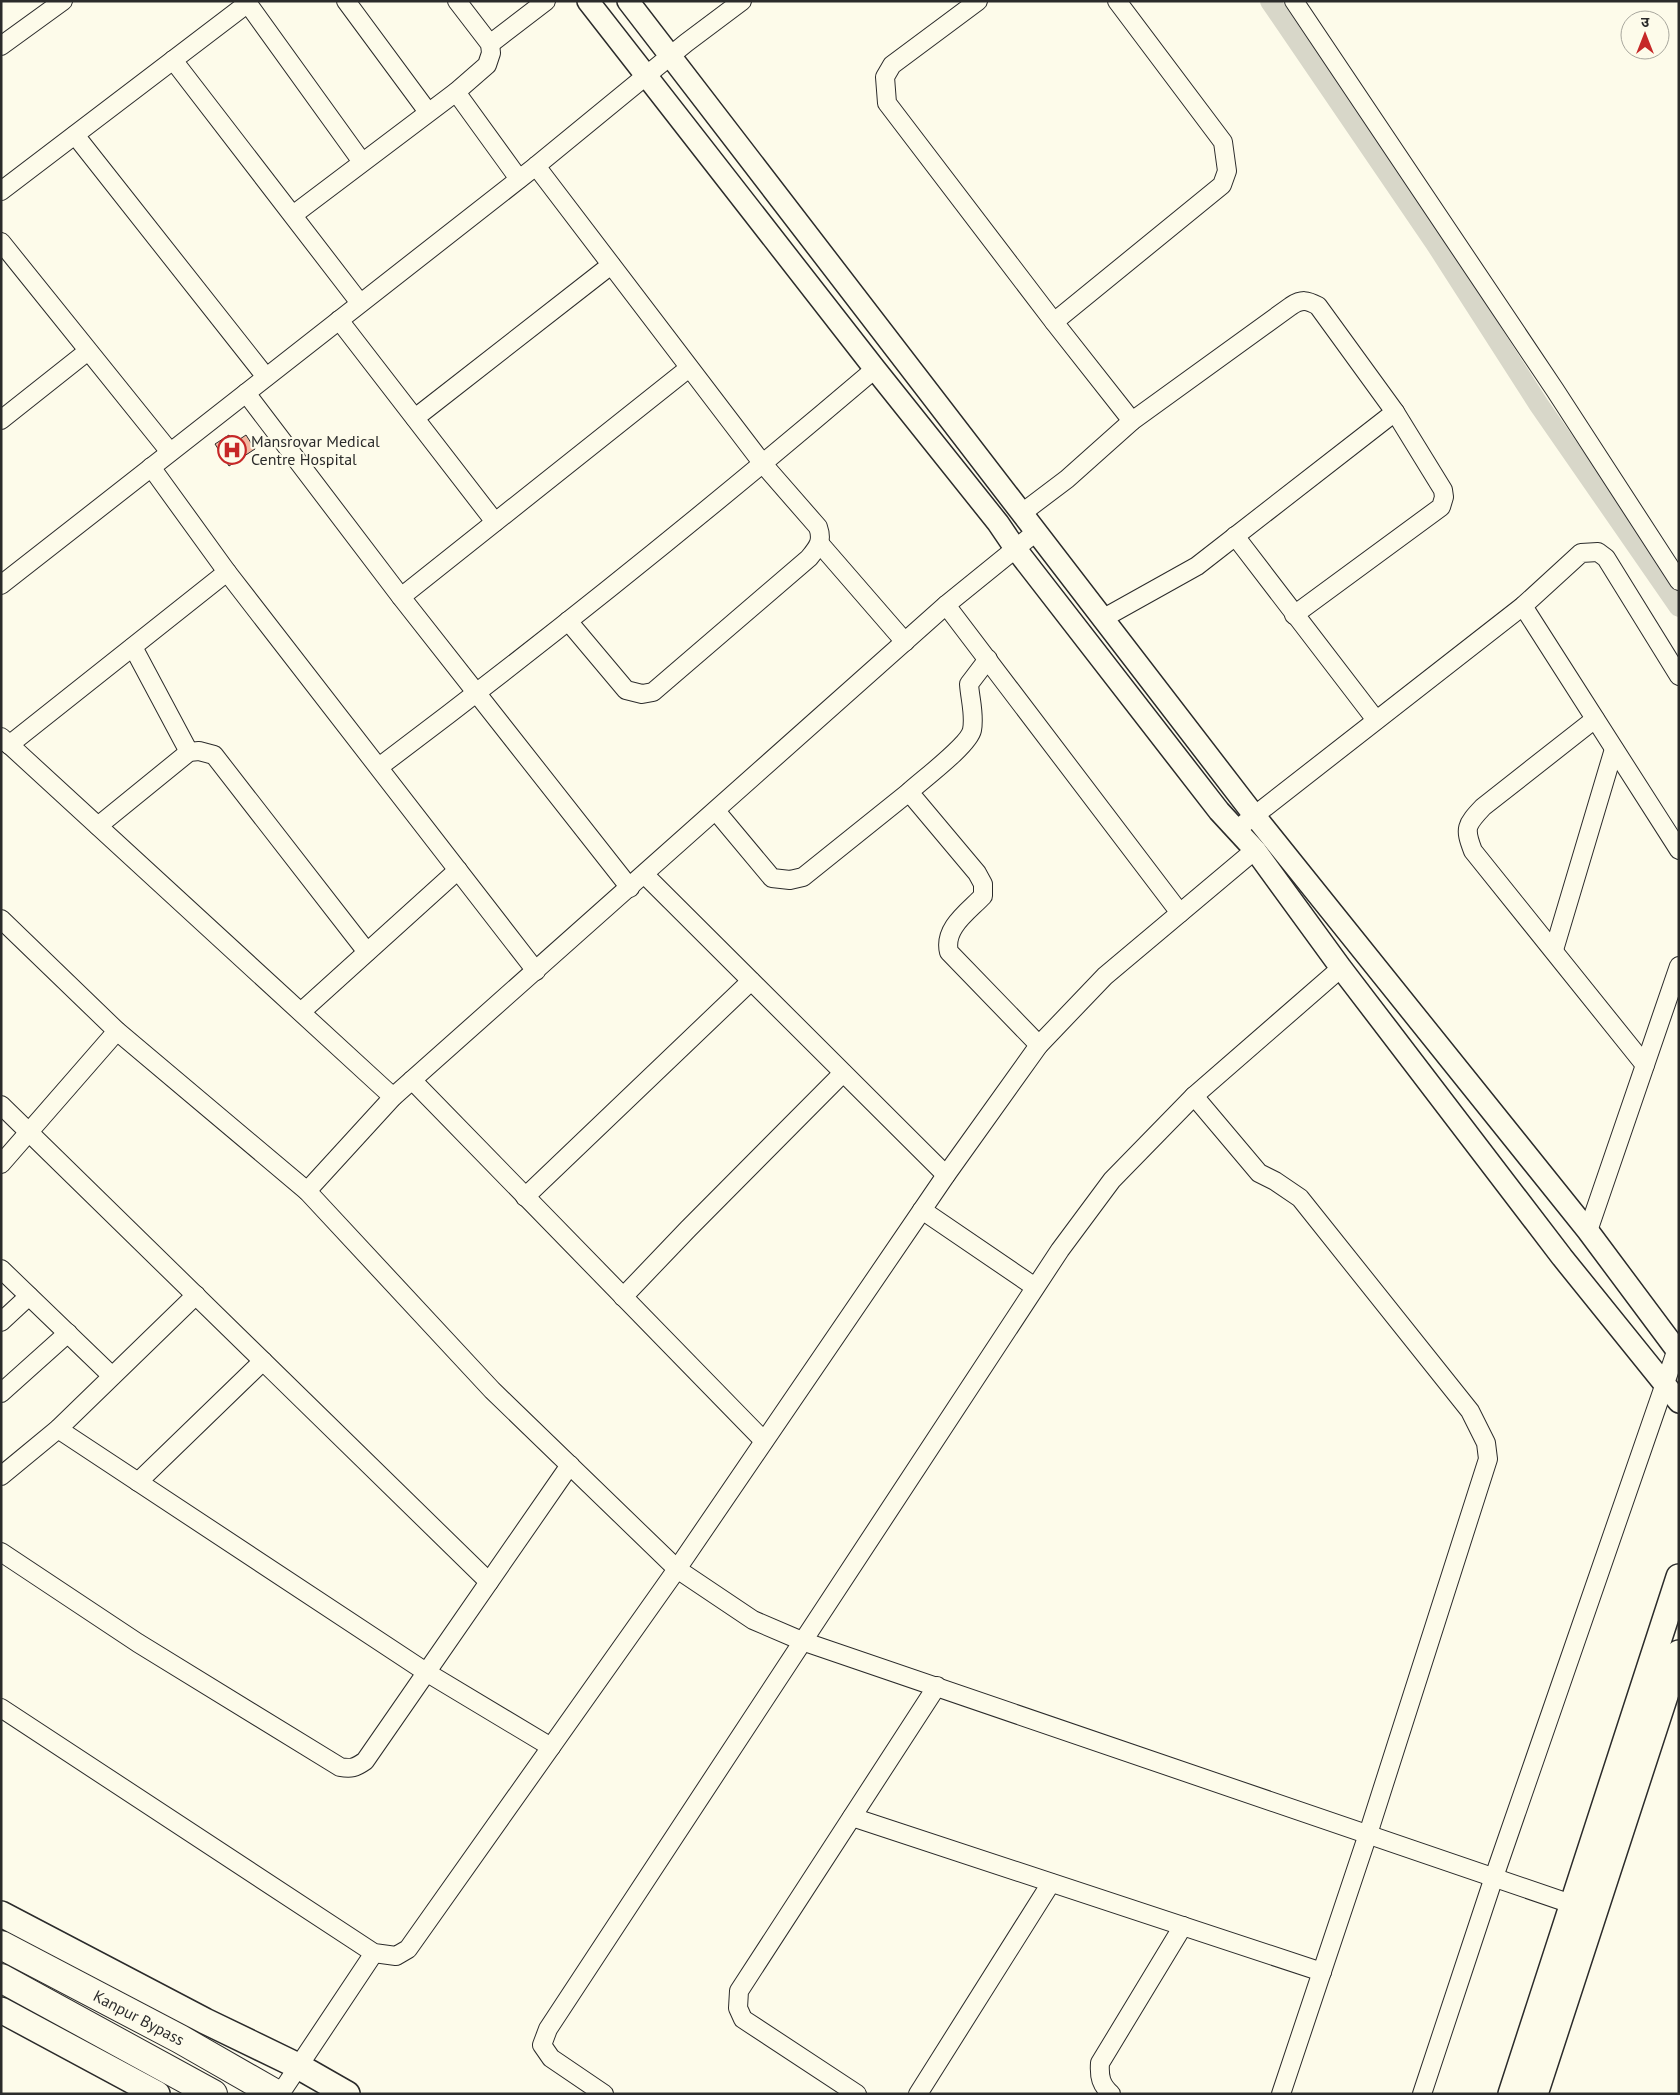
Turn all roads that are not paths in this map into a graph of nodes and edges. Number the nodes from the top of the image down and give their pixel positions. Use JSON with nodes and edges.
{"nodes":[{"id":1,"x":63,"y":1,"type":"edge"},
{"id":2,"x":346,"y":1,"type":"edge"},
{"id":3,"x":457,"y":1,"type":"edge"},
{"id":4,"x":546,"y":1,"type":"edge"},
{"id":5,"x":588,"y":1,"type":"edge"},
{"id":6,"x":628,"y":1,"type":"edge"},
{"id":7,"x":978,"y":1,"type":"edge"},
{"id":8,"x":1117,"y":1,"type":"edge"},
{"id":9,"x":1294,"y":1,"type":"edge"},
{"id":10,"x":247,"y":2,"type":"edge"},
{"id":11,"x":741,"y":2,"type":"edge"},
{"id":12,"x":490,"y":44,"type":"junction"},
{"id":13,"x":1,"y":46,"type":"edge"},
{"id":14,"x":670,"y":56,"type":"junction"},
{"id":15,"x":173,"y":60,"type":"junction"},
{"id":16,"x":646,"y":76,"type":"junction"},
{"id":17,"x":456,"y":92,"type":"junction"},
{"id":18,"x":428,"y":112,"type":"junction"},
{"id":19,"x":75,"y":135,"type":"junction"},
{"id":20,"x":362,"y":162,"type":"junction"},
{"id":21,"x":536,"y":166,"type":"junction"},
{"id":22,"x":519,"y":179,"type":"junction"},
{"id":23,"x":1,"y":191,"type":"edge"},
{"id":24,"x":293,"y":215,"type":"junction"},
{"id":25,"x":1,"y":242,"type":"edge"},
{"id":26,"x":611,"y":265,"type":"junction"},
{"id":27,"x":360,"y":303,"type":"junction"},
{"id":28,"x":339,"y":320,"type":"junction"},
{"id":29,"x":1054,"y":322,"type":"junction"},
{"id":30,"x":88,"y":350,"type":"junction"},
{"id":31,"x":689,"y":368,"type":"junction"},
{"id":32,"x":875,"y":369,"type":"junction"},
{"id":33,"x":266,"y":377,"type":"junction"},
{"id":34,"x":246,"y":393,"type":"junction"},
{"id":35,"x":1395,"y":412,"type":"junction"},
{"id":36,"x":415,"y":418,"type":"junction"},
{"id":37,"x":1,"y":420,"type":"edge"},
{"id":38,"x":1132,"y":421,"type":"junction"},
{"id":39,"x":170,"y":452,"type":"junction"},
{"id":40,"x":763,"y":464,"type":"junction"},
{"id":41,"x":151,"y":467,"type":"junction"},
{"id":42,"x":1022,"y":513,"type":"junction"},
{"id":43,"x":495,"y":522,"type":"junction"},
{"id":44,"x":1036,"y":532,"type":"junction"},
{"id":45,"x":1235,"y":536,"type":"junction"},
{"id":46,"x":820,"y":544,"type":"junction"},
{"id":47,"x":1015,"y":548,"type":"junction"},
{"id":48,"x":227,"y":572,"type":"junction"},
{"id":49,"x":1679,"y":581,"type":"edge"},
{"id":50,"x":1,"y":585,"type":"edge"},
{"id":51,"x":401,"y":597,"type":"junction"},
{"id":52,"x":946,"y":606,"type":"junction"},
{"id":53,"x":1522,"y":606,"type":"junction"},
{"id":54,"x":1294,"y":615,"type":"junction"},
{"id":55,"x":1102,"y":619,"type":"junction"},
{"id":56,"x":568,"y":621,"type":"junction"},
{"id":57,"x":905,"y":642,"type":"junction"},
{"id":58,"x":133,"y":647,"type":"junction"},
{"id":59,"x":988,"y":659,"type":"junction"},
{"id":60,"x":1679,"y":676,"type":"edge"},
{"id":61,"x":477,"y":693,"type":"junction"},
{"id":62,"x":1595,"y":719,"type":"junction"},
{"id":63,"x":1376,"y":720,"type":"junction"},
{"id":64,"x":5,"y":741,"type":"edge"},
{"id":65,"x":1614,"y":749,"type":"junction"},
{"id":66,"x":189,"y":752,"type":"junction"},
{"id":67,"x":379,"y":767,"type":"junction"},
{"id":68,"x":909,"y":792,"type":"junction"},
{"id":69,"x":716,"y":811,"type":"junction"},
{"id":70,"x":1254,"y":815,"type":"junction"},
{"id":71,"x":98,"y":826,"type":"junction"},
{"id":72,"x":1236,"y":830,"type":"junction"},
{"id":73,"x":1255,"y":850,"type":"junction"},
{"id":74,"x":1679,"y":850,"type":"edge"},
{"id":75,"x":458,"y":870,"type":"junction"},
{"id":76,"x":645,"y":875,"type":"junction"},
{"id":77,"x":630,"y":888,"type":"junction"},
{"id":78,"x":1180,"y":913,"type":"junction"},
{"id":79,"x":1,"y":919,"type":"edge"},
{"id":80,"x":1554,"y":950,"type":"junction"},
{"id":81,"x":367,"y":952,"type":"junction"},
{"id":82,"x":1679,"y":966,"type":"edge"},
{"id":83,"x":1341,"y":968,"type":"junction"},
{"id":84,"x":536,"y":971,"type":"junction"},
{"id":85,"x":751,"y":981,"type":"junction"},
{"id":86,"x":301,"y":1012,"type":"junction"},
{"id":87,"x":117,"y":1031,"type":"junction"},
{"id":88,"x":1038,"y":1045,"type":"junction"},
{"id":89,"x":1645,"y":1065,"type":"junction"},
{"id":90,"x":843,"y":1073,"type":"junction"},
{"id":91,"x":412,"y":1080,"type":"junction"},
{"id":92,"x":1194,"y":1096,"type":"junction"},
{"id":93,"x":393,"y":1097,"type":"junction"},
{"id":94,"x":1,"y":1105,"type":"edge"},
{"id":95,"x":29,"y":1133,"type":"junction"},
{"id":96,"x":1,"y":1164,"type":"edge"},
{"id":97,"x":946,"y":1175,"type":"junction"},
{"id":98,"x":307,"y":1191,"type":"junction"},
{"id":99,"x":526,"y":1197,"type":"junction"},
{"id":100,"x":922,"y":1210,"type":"junction"},
{"id":101,"x":1588,"y":1230,"type":"junction"},
{"id":102,"x":1,"y":1269,"type":"edge"},
{"id":103,"x":1035,"y":1287,"type":"junction"},
{"id":104,"x":196,"y":1295,"type":"junction"},
{"id":105,"x":29,"y":1296,"type":"junction"},
{"id":106,"x":623,"y":1297,"type":"junction"},
{"id":107,"x":1,"y":1322,"type":"edge"},
{"id":108,"x":68,"y":1334,"type":"junction"},
{"id":109,"x":1678,"y":1349,"type":"edge"},
{"id":110,"x":262,"y":1360,"type":"junction"},
{"id":111,"x":112,"y":1376,"type":"junction"},
{"id":112,"x":1663,"y":1384,"type":"junction"},
{"id":113,"x":1,"y":1393,"type":"edge"},
{"id":114,"x":1679,"y":1402,"type":"edge"},
{"id":115,"x":58,"y":1429,"type":"junction"},
{"id":116,"x":764,"y":1441,"type":"junction"},
{"id":117,"x":570,"y":1465,"type":"junction"},
{"id":118,"x":1,"y":1476,"type":"edge"},
{"id":119,"x":138,"y":1482,"type":"junction"},
{"id":120,"x":1,"y":1552,"type":"edge"},
{"id":121,"x":677,"y":1569,"type":"junction"},
{"id":122,"x":1679,"y":1577,"type":"edge"},
{"id":123,"x":489,"y":1582,"type":"junction"},
{"id":124,"x":802,"y":1641,"type":"junction"},
{"id":125,"x":1679,"y":1653,"type":"edge"},
{"id":126,"x":426,"y":1672,"type":"junction"},
{"id":127,"x":936,"y":1686,"type":"junction"},
{"id":128,"x":1,"y":1708,"type":"edge"},
{"id":129,"x":551,"y":1748,"type":"junction"},
{"id":130,"x":852,"y":1818,"type":"junction"},
{"id":131,"x":1368,"y":1834,"type":"junction"},
{"id":132,"x":1494,"y":1877,"type":"junction"},
{"id":133,"x":1051,"y":1883,"type":"junction"},
{"id":134,"x":1584,"y":1908,"type":"junction"},
{"id":135,"x":1,"y":1914,"type":"edge"},
{"id":136,"x":1184,"y":1926,"type":"junction"},
{"id":137,"x":1,"y":1945,"type":"edge"},
{"id":138,"x":374,"y":1953,"type":"junction"},
{"id":139,"x":1322,"y":1972,"type":"junction"},
{"id":140,"x":1,"y":1978,"type":"edge"},
{"id":141,"x":1,"y":2010,"type":"edge"},
{"id":142,"x":298,"y":2066,"type":"junction"},
{"id":143,"x":157,"y":2094,"type":"edge"},
{"id":144,"x":213,"y":2094,"type":"edge"},
{"id":145,"x":276,"y":2094,"type":"edge"},
{"id":146,"x":280,"y":2094,"type":"edge"},
{"id":147,"x":347,"y":2094,"type":"edge"},
{"id":148,"x":604,"y":2094,"type":"edge"},
{"id":149,"x":857,"y":2094,"type":"edge"},
{"id":150,"x":918,"y":2094,"type":"edge"},
{"id":151,"x":1111,"y":2094,"type":"edge"},
{"id":152,"x":1281,"y":2094,"type":"edge"},
{"id":153,"x":1422,"y":2094,"type":"edge"},
{"id":154,"x":1510,"y":2094,"type":"edge"},
{"id":155,"x":1535,"y":2094,"type":"edge"}],
"edges":[{"from":1,"to":13,"type":"street"},
{"from":2,"to":18,"type":"street"},
{"from":3,"to":12,"type":"street"},
{"from":4,"to":12,"type":"street"},
{"from":5,"to":16,"type":"street"},
{"from":6,"to":14,"type":"street"},
{"from":7,"to":29,"type":"street"},
{"from":8,"to":29,"type":"street"},
{"from":9,"to":49,"type":"street"},
{"from":10,"to":15,"type":"street"},
{"from":10,"to":20,"type":"street"},
{"from":11,"to":14,"type":"street"},
{"from":12,"to":17,"type":"street"},
{"from":14,"to":16,"type":"street"},
{"from":14,"to":42,"type":"street"},
{"from":15,"to":19,"type":"street"},
{"from":15,"to":24,"type":"street"},
{"from":16,"to":21,"type":"street"},
{"from":16,"to":32,"type":"street"},
{"from":17,"to":18,"type":"street"},
{"from":17,"to":22,"type":"street"},
{"from":18,"to":20,"type":"street"},
{"from":19,"to":23,"type":"street"},
{"from":19,"to":33,"type":"street"},
{"from":20,"to":24,"type":"street"},
{"from":21,"to":22,"type":"street"},
{"from":21,"to":26,"type":"street"},
{"from":22,"to":27,"type":"street"},
{"from":24,"to":27,"type":"street"},
{"from":25,"to":30,"type":"street"},
{"from":26,"to":31,"type":"street"},
{"from":26,"to":36,"type":"street"},
{"from":27,"to":28,"type":"street"},
{"from":28,"to":33,"type":"street"},
{"from":28,"to":36,"type":"street"},
{"from":29,"to":38,"type":"street"},
{"from":30,"to":37,"type":"street"},
{"from":30,"to":39,"type":"street"},
{"from":31,"to":40,"type":"street"},
{"from":31,"to":43,"type":"street"},
{"from":32,"to":40,"type":"street"},
{"from":32,"to":47,"type":"street"},
{"from":33,"to":34,"type":"street"},
{"from":34,"to":39,"type":"street"},
{"from":34,"to":51,"type":"street"},
{"from":35,"to":38,"type":"street"},
{"from":35,"to":45,"type":"street"},
{"from":35,"to":54,"type":"street"},
{"from":36,"to":43,"type":"street"},
{"from":38,"to":42,"type":"street"},
{"from":39,"to":41,"type":"street"},
{"from":40,"to":46,"type":"street"},
{"from":40,"to":56,"type":"street"},
{"from":41,"to":48,"type":"street"},
{"from":41,"to":50,"type":"street"},
{"from":42,"to":44,"type":"street"},
{"from":43,"to":51,"type":"street"},
{"from":44,"to":47,"type":"street"},
{"from":44,"to":55,"type":"street"},
{"from":45,"to":54,"type":"street"},
{"from":45,"to":55,"type":"street"},
{"from":46,"to":56,"type":"street"},
{"from":46,"to":57,"type":"street"},
{"from":47,"to":52,"type":"street"},
{"from":47,"to":72,"type":"street"},
{"from":48,"to":58,"type":"street"},
{"from":48,"to":67,"type":"street"},
{"from":51,"to":61,"type":"street"},
{"from":52,"to":57,"type":"street"},
{"from":52,"to":59,"type":"street"},
{"from":53,"to":60,"type":"street"},
{"from":53,"to":62,"type":"street"},
{"from":53,"to":63,"type":"street"},
{"from":54,"to":63,"type":"street"},
{"from":55,"to":70,"type":"street"},
{"from":56,"to":61,"type":"street"},
{"from":57,"to":69,"type":"street"},
{"from":58,"to":64,"type":"street"},
{"from":58,"to":66,"type":"street"},
{"from":59,"to":68,"type":"street"},
{"from":59,"to":78,"type":"street"},
{"from":61,"to":67,"type":"street"},
{"from":61,"to":77,"type":"street"},
{"from":62,"to":65,"type":"street"},
{"from":62,"to":80,"type":"street"},
{"from":63,"to":70,"type":"street"},
{"from":64,"to":71,"type":"street"},
{"from":65,"to":74,"type":"street"},
{"from":65,"to":80,"type":"street"},
{"from":66,"to":71,"type":"street"},
{"from":66,"to":81,"type":"street"},
{"from":67,"to":75,"type":"street"},
{"from":68,"to":69,"type":"street"},
{"from":68,"to":88,"type":"street"},
{"from":69,"to":76,"type":"street"},
{"from":70,"to":72,"type":"street"},
{"from":70,"to":101,"type":"street"},
{"from":71,"to":86,"type":"street"},
{"from":72,"to":73,"type":"street"},
{"from":73,"to":78,"type":"street"},
{"from":73,"to":83,"type":"street"},
{"from":75,"to":81,"type":"street"},
{"from":75,"to":84,"type":"street"},
{"from":76,"to":77,"type":"street"},
{"from":76,"to":85,"type":"street"},
{"from":77,"to":84,"type":"street"},
{"from":78,"to":88,"type":"street"},
{"from":79,"to":87,"type":"street"},
{"from":80,"to":89,"type":"street"},
{"from":81,"to":86,"type":"street"},
{"from":82,"to":89,"type":"street"},
{"from":83,"to":92,"type":"street"},
{"from":83,"to":112,"type":"street"},
{"from":84,"to":91,"type":"street"},
{"from":85,"to":90,"type":"street"},
{"from":85,"to":99,"type":"street"},
{"from":86,"to":93,"type":"street"},
{"from":87,"to":95,"type":"street"},
{"from":87,"to":98,"type":"street"},
{"from":88,"to":97,"type":"street"},
{"from":89,"to":101,"type":"street"},
{"from":90,"to":97,"type":"street"},
{"from":90,"to":106,"type":"street"},
{"from":91,"to":93,"type":"street"},
{"from":91,"to":99,"type":"street"},
{"from":92,"to":103,"type":"street"},
{"from":92,"to":131,"type":"street"},
{"from":93,"to":98,"type":"street"},
{"from":94,"to":95,"type":"street"},
{"from":95,"to":96,"type":"street"},
{"from":95,"to":104,"type":"street"},
{"from":97,"to":100,"type":"street"},
{"from":98,"to":117,"type":"street"},
{"from":99,"to":106,"type":"street"},
{"from":100,"to":103,"type":"street"},
{"from":100,"to":116,"type":"street"},
{"from":101,"to":109,"type":"street"},
{"from":102,"to":105,"type":"street"},
{"from":103,"to":124,"type":"street"},
{"from":104,"to":110,"type":"street"},
{"from":104,"to":111,"type":"street"},
{"from":105,"to":107,"type":"street"},
{"from":105,"to":108,"type":"street"},
{"from":106,"to":116,"type":"street"},
{"from":108,"to":111,"type":"street"},
{"from":108,"to":113,"type":"street"},
{"from":109,"to":112,"type":"street"},
{"from":110,"to":119,"type":"street"},
{"from":110,"to":123,"type":"street"},
{"from":111,"to":115,"type":"street"},
{"from":112,"to":114,"type":"street"},
{"from":112,"to":132,"type":"street"},
{"from":115,"to":118,"type":"street"},
{"from":115,"to":119,"type":"street"},
{"from":116,"to":121,"type":"street"},
{"from":117,"to":121,"type":"street"},
{"from":117,"to":123,"type":"street"},
{"from":119,"to":126,"type":"street"},
{"from":120,"to":126,"type":"street"},
{"from":121,"to":124,"type":"street"},
{"from":121,"to":129,"type":"street"},
{"from":122,"to":134,"type":"main road"},
{"from":123,"to":126,"type":"street"},
{"from":124,"to":127,"type":"street"},
{"from":124,"to":148,"type":"street"},
{"from":125,"to":134,"type":"main road"},
{"from":126,"to":129,"type":"street"},
{"from":127,"to":130,"type":"street"},
{"from":127,"to":131,"type":"street"},
{"from":128,"to":138,"type":"street"},
{"from":129,"to":138,"type":"street"},
{"from":130,"to":133,"type":"street"},
{"from":130,"to":149,"type":"street"},
{"from":131,"to":132,"type":"street"},
{"from":131,"to":139,"type":"street"},
{"from":132,"to":134,"type":"street"},
{"from":132,"to":153,"type":"street"},
{"from":133,"to":136,"type":"street"},
{"from":133,"to":150,"type":"street"},
{"from":134,"to":154,"type":"main road"},
{"from":134,"to":155,"type":"main road"},
{"from":135,"to":142,"type":"main road"},
{"from":136,"to":139,"type":"street"},
{"from":136,"to":151,"type":"street"},
{"from":137,"to":145,"type":"highway","name":"Kanpur Bypass"},
{"from":138,"to":142,"type":"street"},
{"from":139,"to":152,"type":"street"},
{"from":140,"to":144,"type":"highway","name":"Kanpur Bypass"},
{"from":141,"to":143,"type":"main road"},
{"from":142,"to":146,"type":"street"},
{"from":142,"to":147,"type":"main road"}]}
